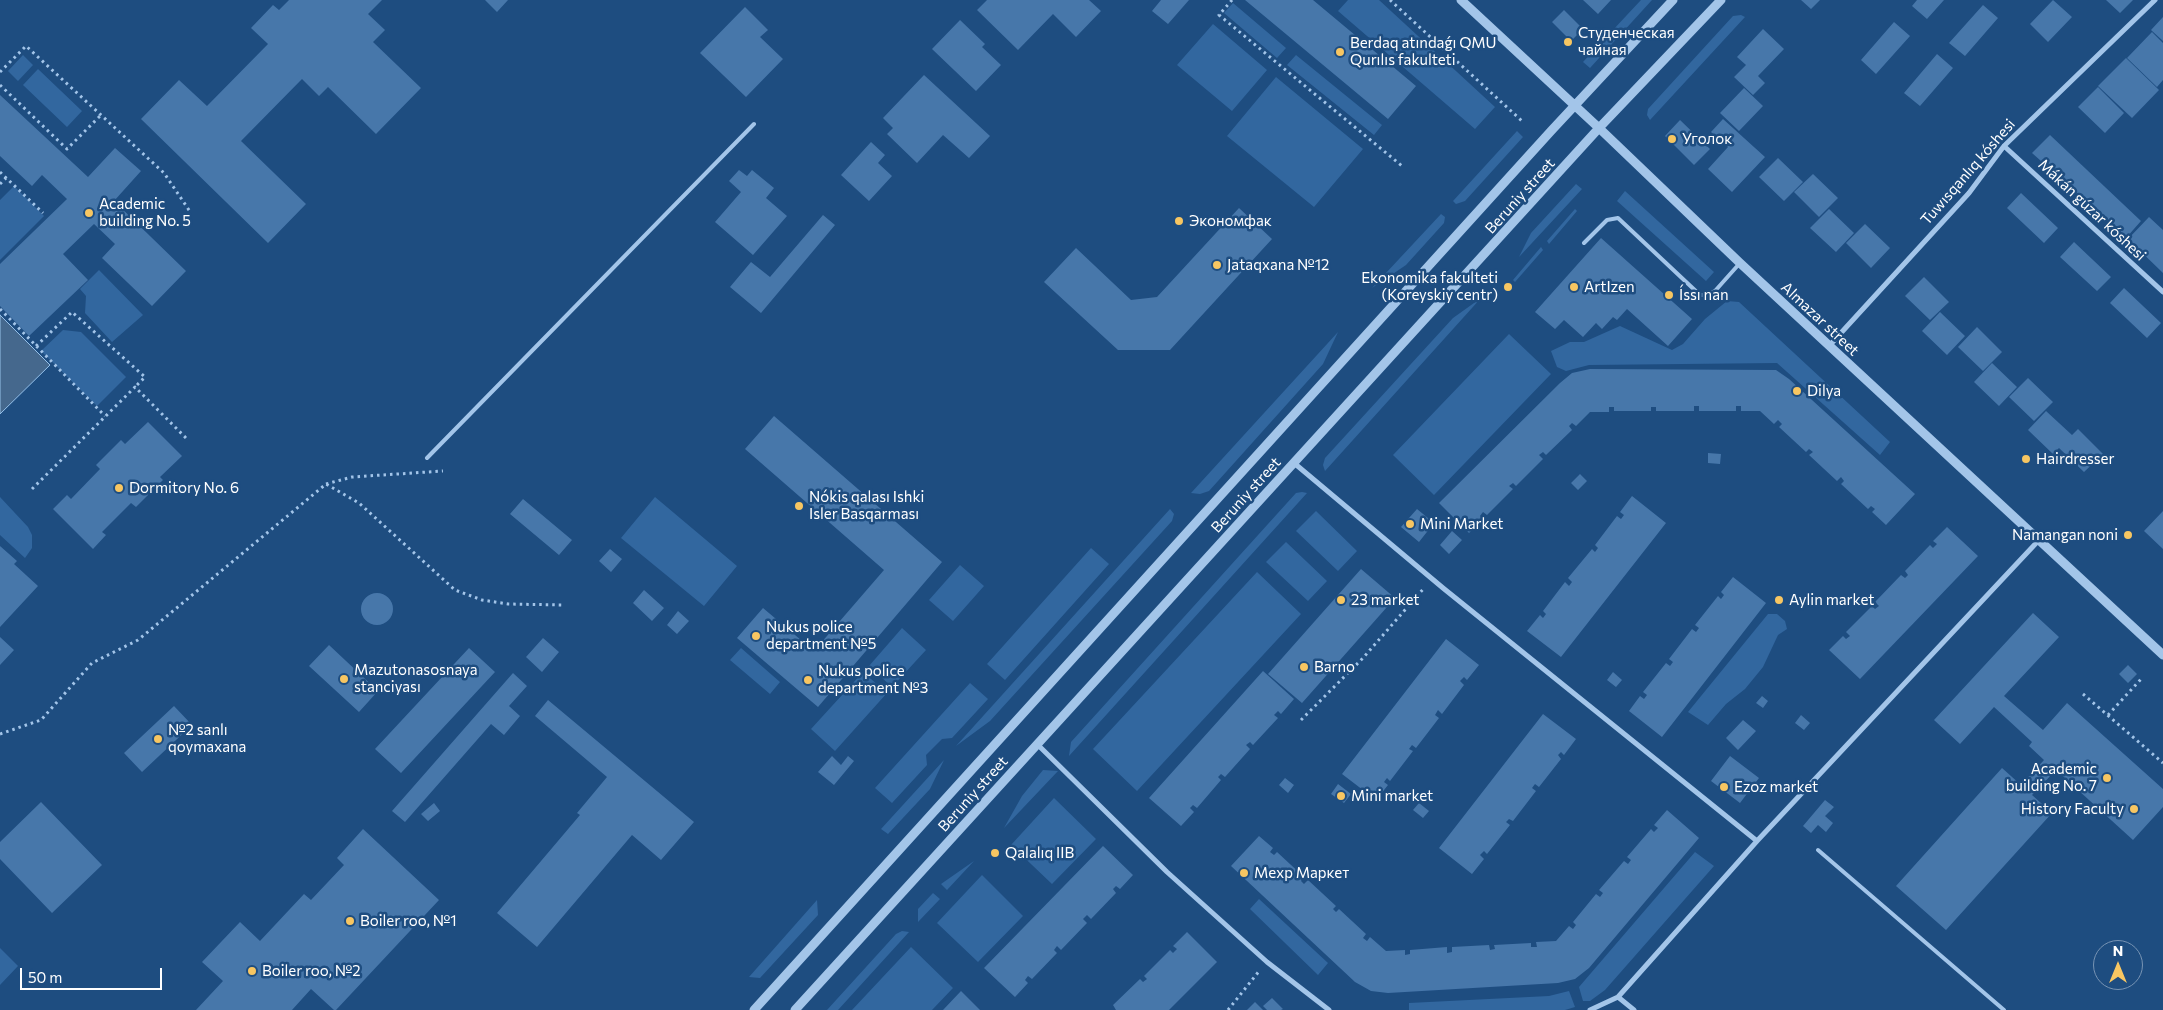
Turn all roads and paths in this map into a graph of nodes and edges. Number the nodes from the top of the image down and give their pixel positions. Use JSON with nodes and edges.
{"nodes":[{"id":1,"x":1232,"y":0,"type":"edge"},
{"id":2,"x":1390,"y":0,"type":"edge"},
{"id":3,"x":1461,"y":0,"type":"edge"},
{"id":4,"x":1674,"y":0,"type":"edge"},
{"id":5,"x":1721,"y":0,"type":"edge"},
{"id":6,"x":2154,"y":0,"type":"edge"},
{"id":7,"x":0,"y":72,"type":"edge"},
{"id":8,"x":0,"y":84,"type":"edge"},
{"id":9,"x":1575,"y":106,"type":"junction"},
{"id":10,"x":100,"y":116,"type":"junction"},
{"id":11,"x":1522,"y":121,"type":"dead end"},
{"id":12,"x":754,"y":124,"type":"dead end"},
{"id":13,"x":1599,"y":128,"type":"junction"},
{"id":14,"x":2004,"y":146,"type":"junction"},
{"id":15,"x":1402,"y":166,"type":"dead end"},
{"id":16,"x":0,"y":172,"type":"edge"},
{"id":17,"x":6,"y":178,"type":"junction"},
{"id":18,"x":0,"y":184,"type":"edge"},
{"id":19,"x":42,"y":213,"type":"dead end"},
{"id":20,"x":191,"y":213,"type":"dead end"},
{"id":21,"x":1584,"y":243,"type":"dead end"},
{"id":22,"x":1740,"y":263,"type":"junction"},
{"id":23,"x":2163,"y":292,"type":"edge"},
{"id":24,"x":0,"y":309,"type":"edge"},
{"id":25,"x":36,"y":346,"type":"junction"},
{"id":26,"x":1829,"y":346,"type":"junction"},
{"id":27,"x":135,"y":387,"type":"junction"},
{"id":28,"x":105,"y":416,"type":"junction"},
{"id":29,"x":188,"y":440,"type":"dead end"},
{"id":30,"x":427,"y":458,"type":"dead end"},
{"id":31,"x":1294,"y":463,"type":"junction"},
{"id":32,"x":443,"y":472,"type":"dead end"},
{"id":33,"x":326,"y":484,"type":"junction"},
{"id":34,"x":32,"y":489,"type":"dead end"},
{"id":35,"x":2039,"y":540,"type":"junction"},
{"id":36,"x":1432,"y":579,"type":"junction"},
{"id":37,"x":563,"y":605,"type":"dead end"},
{"id":38,"x":2163,"y":655,"type":"edge"},
{"id":39,"x":2142,"y":678,"type":"dead end"},
{"id":40,"x":2083,"y":694,"type":"dead end"},
{"id":41,"x":2108,"y":715,"type":"junction"},
{"id":42,"x":1301,"y":720,"type":"dead end"},
{"id":43,"x":0,"y":734,"type":"edge"},
{"id":44,"x":1037,"y":744,"type":"junction"},
{"id":45,"x":2163,"y":763,"type":"edge"},
{"id":46,"x":1757,"y":841,"type":"junction"},
{"id":47,"x":1818,"y":850,"type":"dead end"},
{"id":48,"x":1267,"y":962,"type":"junction"},
{"id":49,"x":1618,"y":997,"type":"junction"},
{"id":50,"x":754,"y":1010,"type":"edge"},
{"id":51,"x":795,"y":1010,"type":"edge"},
{"id":52,"x":1228,"y":1010,"type":"edge"},
{"id":53,"x":1329,"y":1010,"type":"edge"},
{"id":54,"x":1590,"y":1010,"type":"edge"},
{"id":55,"x":1634,"y":1010,"type":"edge"},
{"id":56,"x":2004,"y":1010,"type":"edge"}],
"edges":[{"from":1,"to":15,"type":"path"},
{"from":2,"to":11,"type":"path"},
{"from":3,"to":9,"type":"street","name":"Almazar street"},
{"from":4,"to":9,"type":"street","name":"Beruniy street"},
{"from":5,"to":13,"type":"street","name":"Beruniy street"},
{"from":6,"to":14,"type":"street","name":"Tuwısqanlıq kóshesi"},
{"from":7,"to":10,"type":"path"},
{"from":8,"to":10,"type":"path"},
{"from":9,"to":13,"type":"street","name":"Almazar street"},
{"from":9,"to":50,"type":"street","name":"Beruniy street"},
{"from":10,"to":20,"type":"path"},
{"from":12,"to":30,"type":"lane"},
{"from":13,"to":22,"type":"street","name":"Almazar street"},
{"from":13,"to":31,"type":"street","name":"Beruniy street"},
{"from":14,"to":23,"type":"street","name":"Mákán gúzar kóshesi"},
{"from":14,"to":26,"type":"street","name":"Tuwısqanlıq kóshesi"},
{"from":16,"to":17,"type":"path"},
{"from":17,"to":18,"type":"path"},
{"from":17,"to":19,"type":"path"},
{"from":21,"to":22,"type":"lane"},
{"from":22,"to":26,"type":"street","name":"Almazar street"},
{"from":24,"to":25,"type":"path"},
{"from":25,"to":27,"type":"path"},
{"from":25,"to":28,"type":"path"},
{"from":26,"to":35,"type":"street","name":"Almazar street"},
{"from":27,"to":28,"type":"path"},
{"from":27,"to":29,"type":"path"},
{"from":28,"to":34,"type":"path"},
{"from":31,"to":36,"type":"street"},
{"from":31,"to":44,"type":"street","name":"Beruniy street"},
{"from":32,"to":33,"type":"path"},
{"from":33,"to":37,"type":"path"},
{"from":33,"to":43,"type":"path"},
{"from":35,"to":38,"type":"street","name":"Almazar street"},
{"from":35,"to":46,"type":"street"},
{"from":36,"to":42,"type":"path"},
{"from":36,"to":46,"type":"street"},
{"from":39,"to":41,"type":"path"},
{"from":40,"to":41,"type":"path"},
{"from":41,"to":45,"type":"path"},
{"from":44,"to":48,"type":"street"},
{"from":44,"to":51,"type":"street","name":"Beruniy street"},
{"from":46,"to":49,"type":"street"},
{"from":47,"to":56,"type":"lane"},
{"from":48,"to":52,"type":"path"},
{"from":48,"to":53,"type":"street"},
{"from":49,"to":54,"type":"street"},
{"from":49,"to":55,"type":"street"}]}
